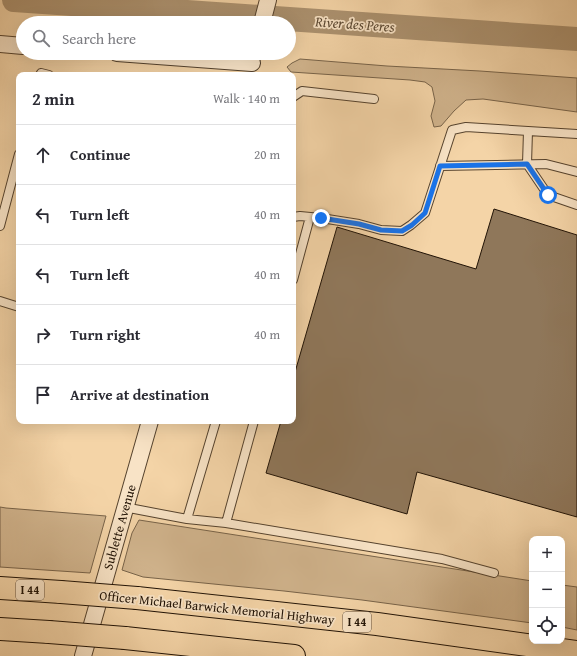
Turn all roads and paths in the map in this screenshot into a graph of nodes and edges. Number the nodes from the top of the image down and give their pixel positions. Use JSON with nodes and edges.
{"nodes":[{"id":1,"x":268,"y":0,"type":"edge"},
{"id":2,"x":264,"y":16,"type":"edge"},
{"id":3,"x":0,"y":44,"type":"edge"},
{"id":4,"x":16,"y":45,"type":"edge"},
{"id":5,"x":202,"y":60,"type":"edge"},
{"id":6,"x":251,"y":64,"type":"edge"},
{"id":7,"x":296,"y":95,"type":"edge"},
{"id":8,"x":374,"y":99,"type":"dead end"},
{"id":9,"x":528,"y":131,"type":"junction"},
{"id":10,"x":577,"y":134,"type":"edge"},
{"id":11,"x":527,"y":164,"type":"junction"},
{"id":12,"x":440,"y":166,"type":"junction"},
{"id":13,"x":577,"y":172,"type":"edge"},
{"id":14,"x":16,"y":180,"type":"edge"},
{"id":15,"x":577,"y":205,"type":"edge"},
{"id":16,"x":296,"y":217,"type":"edge"},
{"id":17,"x":310,"y":217,"type":"junction"},
{"id":18,"x":0,"y":226,"type":"edge"},
{"id":19,"x":296,"y":269,"type":"edge"},
{"id":20,"x":0,"y":301,"type":"edge"},
{"id":21,"x":16,"y":306,"type":"edge"},
{"id":22,"x":149,"y":424,"type":"edge"},
{"id":23,"x":215,"y":424,"type":"edge"},
{"id":24,"x":253,"y":424,"type":"edge"},
{"id":25,"x":124,"y":507,"type":"junction"},
{"id":26,"x":187,"y":519,"type":"junction"},
{"id":27,"x":226,"y":524,"type":"junction"},
{"id":28,"x":494,"y":573,"type":"dead end"},
{"id":29,"x":0,"y":588,"type":"edge"},
{"id":30,"x":0,"y":629,"type":"edge"},
{"id":31,"x":577,"y":652,"type":"edge"},
{"id":32,"x":83,"y":656,"type":"edge"},
{"id":33,"x":294,"y":656,"type":"edge"}],
"edges":[{"from":1,"to":2,"type":"street"},
{"from":3,"to":4,"type":"street"},
{"from":5,"to":6,"type":"street"},
{"from":7,"to":8,"type":"lane"},
{"from":9,"to":10,"type":"lane"},
{"from":9,"to":11,"type":"lane"},
{"from":9,"to":12,"type":"lane"},
{"from":11,"to":12,"type":"lane"},
{"from":11,"to":13,"type":"lane"},
{"from":11,"to":15,"type":"lane"},
{"from":12,"to":17,"type":"lane"},
{"from":14,"to":18,"type":"lane"},
{"from":16,"to":17,"type":"lane"},
{"from":17,"to":19,"type":"lane"},
{"from":20,"to":21,"type":"lane"},
{"from":22,"to":25,"type":"street","name":"Sublette Avenue"},
{"from":23,"to":26,"type":"lane"},
{"from":24,"to":27,"type":"lane"},
{"from":25,"to":26,"type":"lane"},
{"from":25,"to":32,"type":"street","name":"Sublette Avenue"},
{"from":26,"to":27,"type":"lane"},
{"from":27,"to":28,"type":"lane"},
{"from":29,"to":31,"type":"highway","name":"Officer Michael Barwick Memorial Highway","number":"I 44","bridge":true},
{"from":30,"to":33,"type":"highway","bridge":true}]}
